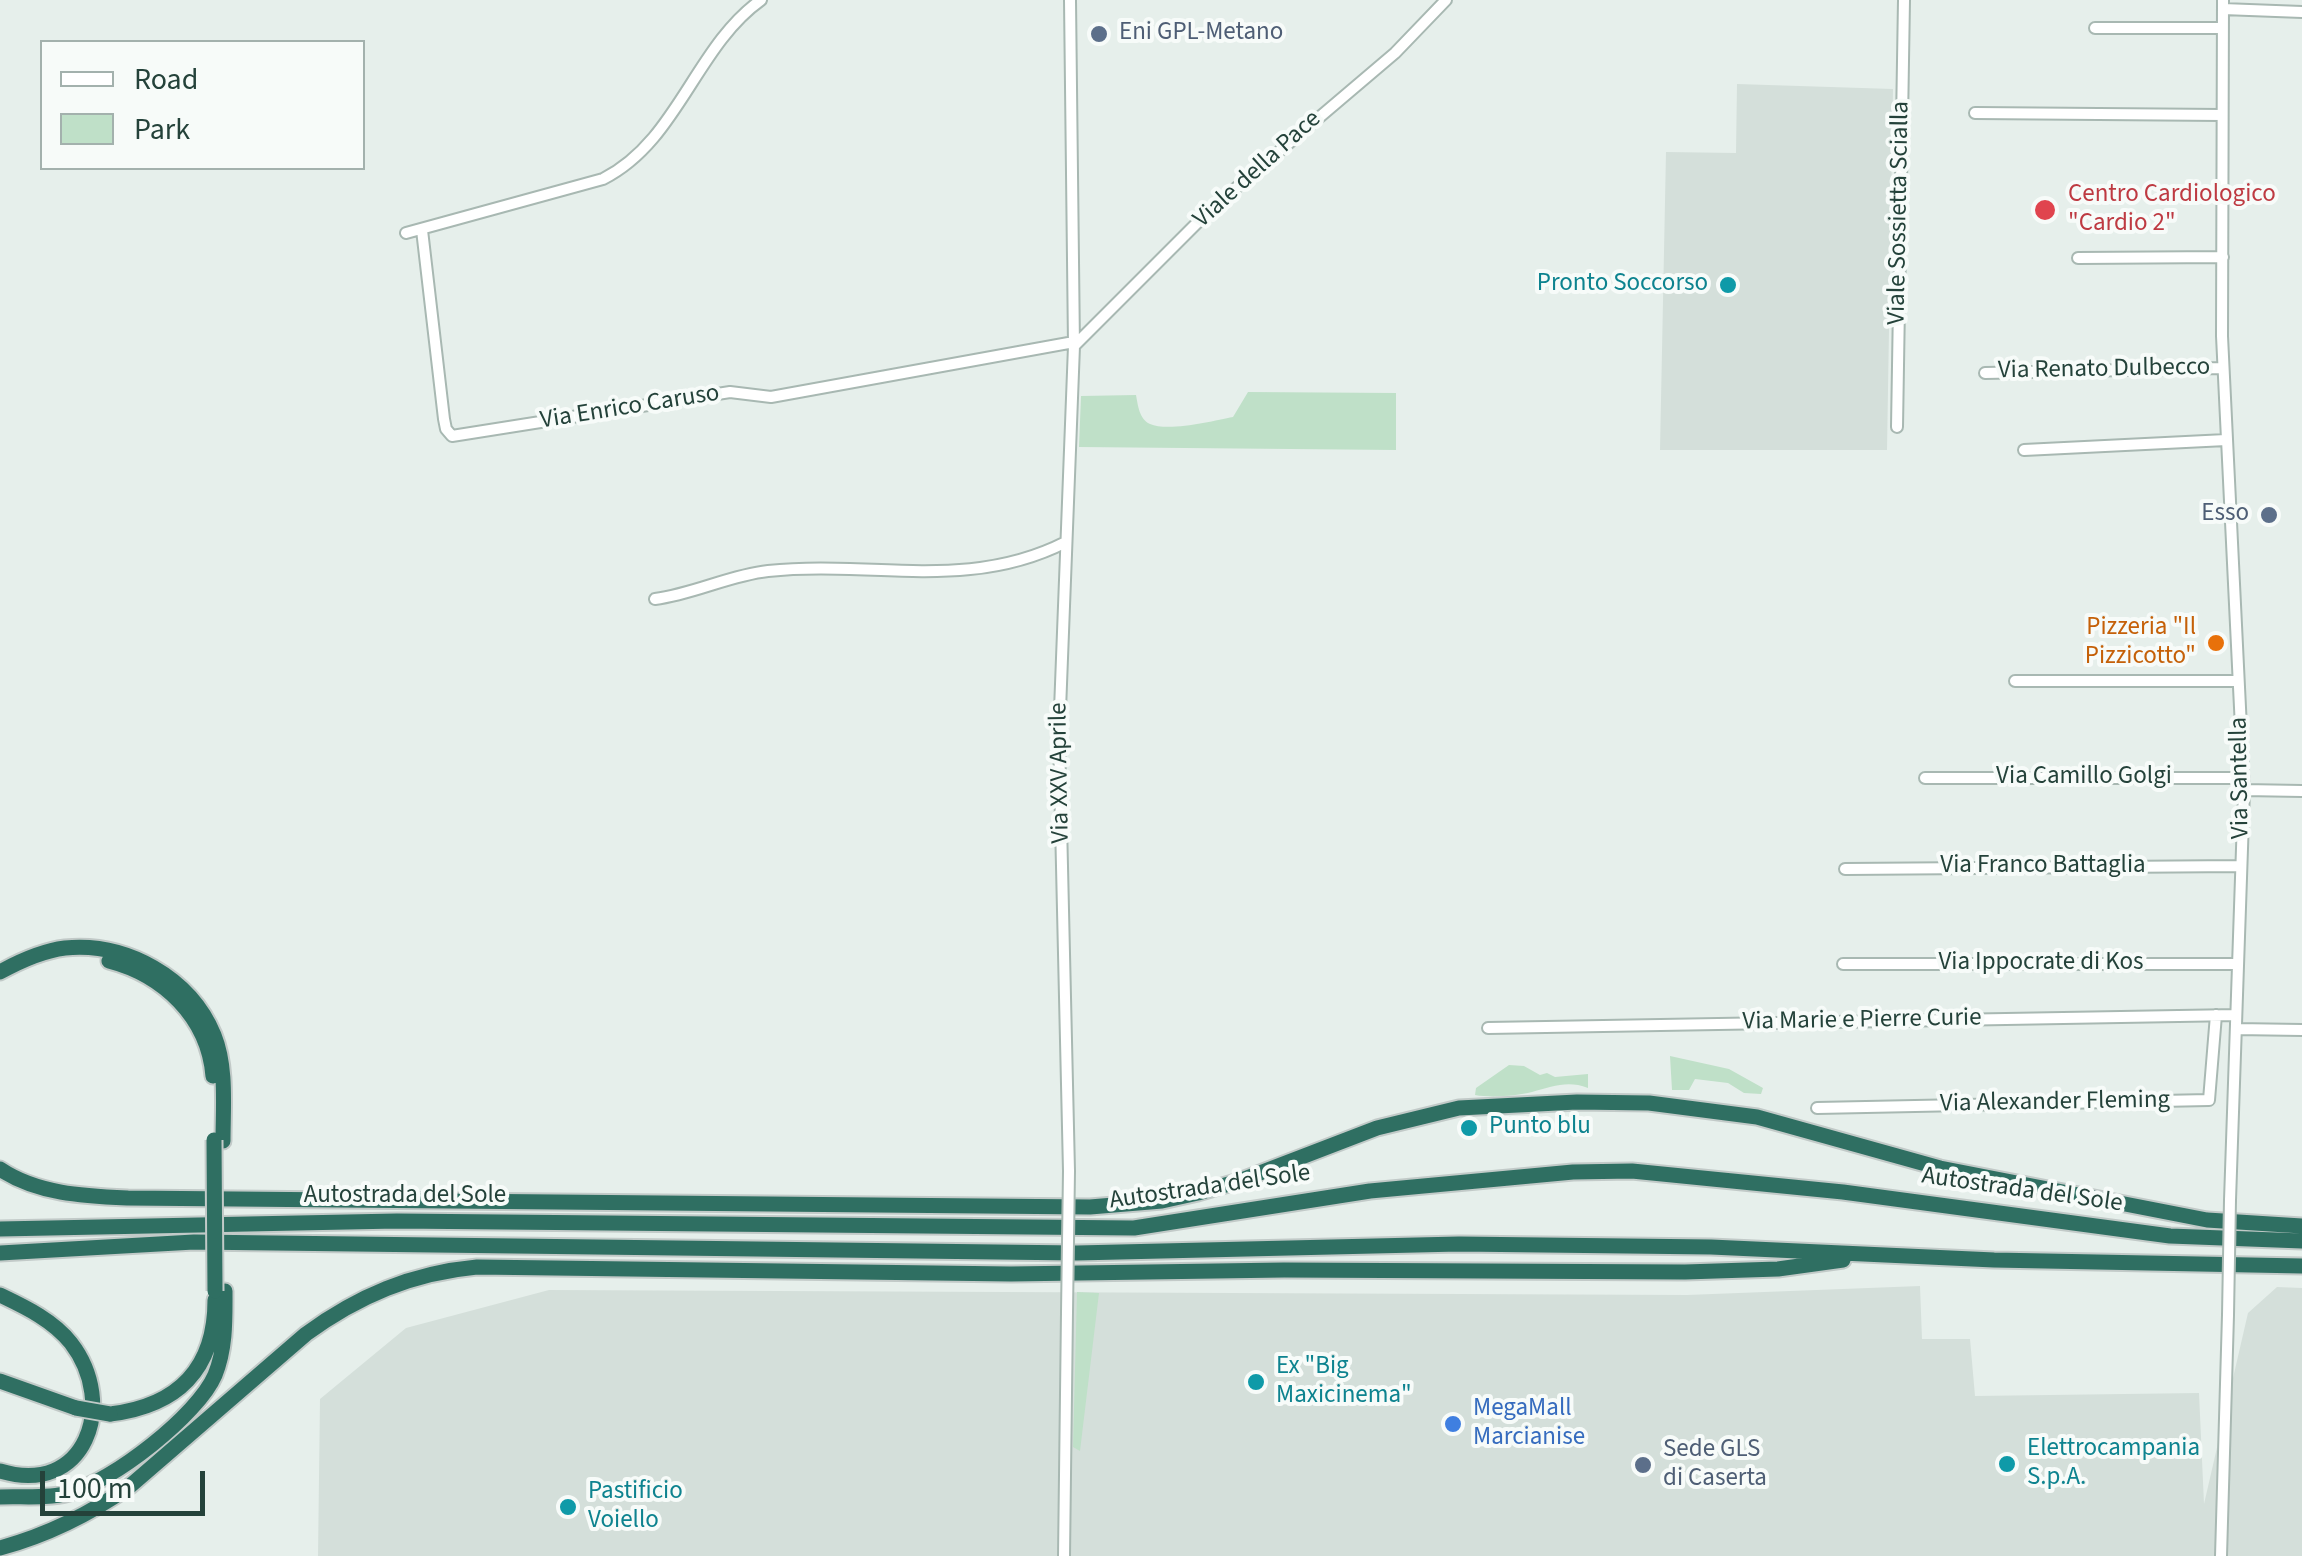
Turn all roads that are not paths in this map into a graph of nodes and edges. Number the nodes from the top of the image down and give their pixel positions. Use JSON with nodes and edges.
{"nodes":[{"id":1,"x":761,"y":0,"type":"edge"},
{"id":2,"x":1070,"y":0,"type":"edge"},
{"id":3,"x":1446,"y":0,"type":"edge"},
{"id":4,"x":1904,"y":0,"type":"edge"},
{"id":5,"x":2223,"y":5,"type":"edge"},
{"id":6,"x":2302,"y":12,"type":"edge"},
{"id":7,"x":2095,"y":28,"type":"dead end"},
{"id":8,"x":2222,"y":28,"type":"junction"},
{"id":9,"x":1975,"y":113,"type":"dead end"},
{"id":10,"x":2222,"y":115,"type":"junction"},
{"id":11,"x":422,"y":230,"type":"junction"},
{"id":12,"x":406,"y":233,"type":"dead end"},
{"id":13,"x":2223,"y":257,"type":"junction"},
{"id":14,"x":2078,"y":258,"type":"dead end"},
{"id":15,"x":1074,"y":344,"type":"junction"},
{"id":16,"x":2223,"y":368,"type":"junction"},
{"id":17,"x":1985,"y":372,"type":"dead end"},
{"id":18,"x":1897,"y":426,"type":"dead end"},
{"id":19,"x":2226,"y":440,"type":"junction"},
{"id":20,"x":2024,"y":450,"type":"dead end"},
{"id":21,"x":1066,"y":542,"type":"junction"},
{"id":22,"x":656,"y":599,"type":"dead end"},
{"id":23,"x":2238,"y":680,"type":"junction"},
{"id":24,"x":2015,"y":681,"type":"dead end"},
{"id":25,"x":1925,"y":778,"type":"dead end"},
{"id":26,"x":2243,"y":784,"type":"junction"},
{"id":27,"x":2302,"y":791,"type":"edge"},
{"id":28,"x":2241,"y":866,"type":"junction"},
{"id":29,"x":1845,"y":869,"type":"dead end"},
{"id":30,"x":1843,"y":964,"type":"dead end"},
{"id":31,"x":2238,"y":964,"type":"junction"},
{"id":32,"x":0,"y":972,"type":"edge"},
{"id":33,"x":0,"y":983,"type":"edge"},
{"id":34,"x":2216,"y":1015,"type":"junction"},
{"id":35,"x":2236,"y":1015,"type":"junction"},
{"id":36,"x":1488,"y":1028,"type":"dead end"},
{"id":37,"x":2236,"y":1029,"type":"junction"},
{"id":38,"x":2302,"y":1030,"type":"edge"},
{"id":39,"x":1817,"y":1108,"type":"dead end"},
{"id":40,"x":218,"y":1141,"type":"junction"},
{"id":41,"x":0,"y":1169,"type":"edge"},
{"id":42,"x":2302,"y":1226,"type":"edge"},
{"id":43,"x":0,"y":1229,"type":"edge"},
{"id":44,"x":2302,"y":1241,"type":"edge"},
{"id":45,"x":0,"y":1253,"type":"edge"},
{"id":46,"x":1880,"y":1255,"type":"junction"},
{"id":47,"x":2302,"y":1266,"type":"edge"},
{"id":48,"x":220,"y":1292,"type":"junction"},
{"id":49,"x":0,"y":1295,"type":"edge"},
{"id":50,"x":0,"y":1381,"type":"edge"},
{"id":51,"x":0,"y":1472,"type":"edge"},
{"id":52,"x":0,"y":1497,"type":"edge"},
{"id":53,"x":0,"y":1548,"type":"edge"},
{"id":54,"x":1063,"y":1553,"type":"edge"},
{"id":55,"x":2221,"y":1556,"type":"edge"}],
"edges":[{"from":1,"to":11,"type":"street"},
{"from":2,"to":15,"type":"street","name":"Via XXV Aprile"},
{"from":3,"to":15,"type":"street","name":"Viale della Pace"},
{"from":4,"to":18,"type":"street","name":"Viale Sossietta Scialla"},
{"from":5,"to":6,"type":"street"},
{"from":5,"to":8,"type":"street","name":"Via Santella"},
{"from":7,"to":8,"type":"street"},
{"from":8,"to":10,"type":"street","name":"Via Santella"},
{"from":9,"to":10,"type":"street"},
{"from":10,"to":13,"type":"street","name":"Via Santella"},
{"from":11,"to":12,"type":"street"},
{"from":11,"to":15,"type":"street","name":"Via Enrico Caruso"},
{"from":13,"to":14,"type":"street"},
{"from":13,"to":16,"type":"street","name":"Via Santella"},
{"from":15,"to":21,"type":"street","name":"Via XXV Aprile"},
{"from":16,"to":17,"type":"street","name":"Via Renato Dulbecco"},
{"from":16,"to":19,"type":"street","name":"Via Santella"},
{"from":19,"to":20,"type":"street"},
{"from":19,"to":23,"type":"street","name":"Via Santella"},
{"from":21,"to":22,"type":"street"},
{"from":21,"to":54,"type":"street","name":"Via XXV Aprile","bridge":true},
{"from":23,"to":24,"type":"street"},
{"from":23,"to":26,"type":"street","name":"Via Santella"},
{"from":25,"to":26,"type":"street","name":"Via Camillo Golgi"},
{"from":26,"to":27,"type":"street","name":"Via Camillo Golgi"},
{"from":26,"to":28,"type":"street","name":"Via Santella"},
{"from":28,"to":29,"type":"street","name":"Via Franco Battaglia"},
{"from":28,"to":31,"type":"street","name":"Via Santella"},
{"from":30,"to":31,"type":"street","name":"Via Ippocrate di Kos"},
{"from":31,"to":35,"type":"street","name":"Via Santella"},
{"from":32,"to":40,"type":"highway"},
{"from":33,"to":40,"type":"highway"},
{"from":34,"to":35,"type":"street","name":"Via Marie e Pierre Curie"},
{"from":34,"to":36,"type":"street","name":"Via Marie e Pierre Curie"},
{"from":34,"to":39,"type":"street","name":"Via Alexander Fleming"},
{"from":35,"to":37,"type":"street","name":"Via Santella"},
{"from":37,"to":38,"type":"street"},
{"from":37,"to":55,"type":"street","name":"Via Santella","bridge":true},
{"from":40,"to":48,"type":"highway","bridge":true},
{"from":41,"to":42,"type":"highway"},
{"from":43,"to":44,"type":"highway","name":"Autostrada del Sole"},
{"from":45,"to":46,"type":"highway","name":"Autostrada del Sole"},
{"from":46,"to":47,"type":"highway","name":"Autostrada del Sole"},
{"from":46,"to":53,"type":"highway"},
{"from":48,"to":50,"type":"highway","bridge":true},
{"from":48,"to":52,"type":"highway"},
{"from":49,"to":51,"type":"highway"}]}
